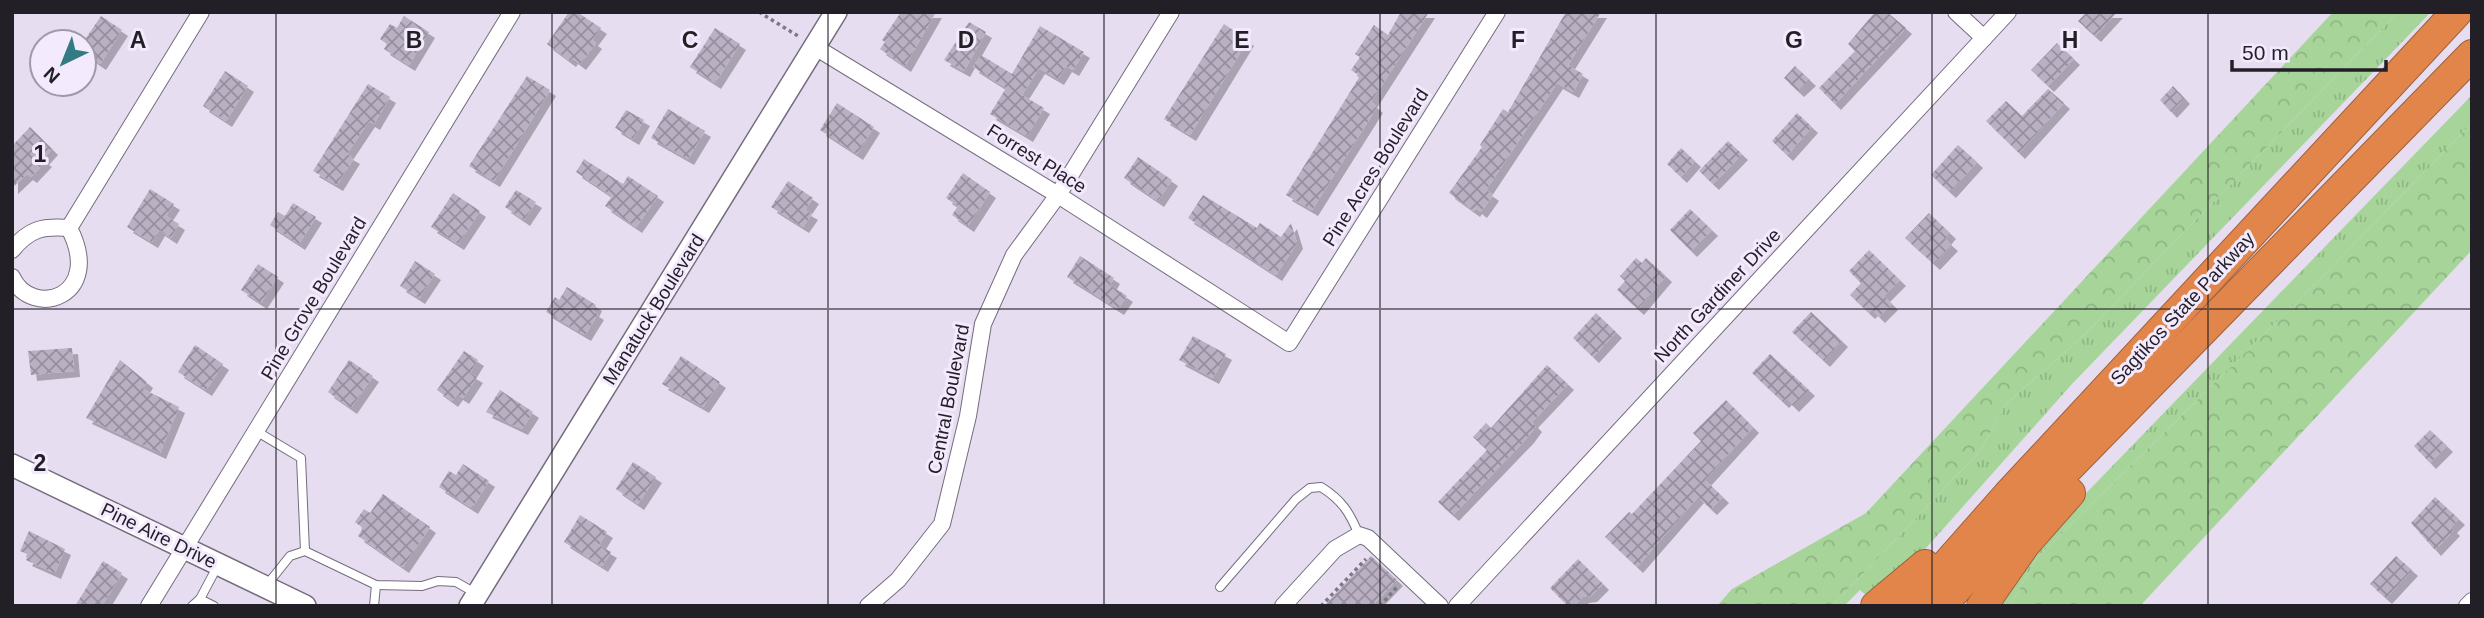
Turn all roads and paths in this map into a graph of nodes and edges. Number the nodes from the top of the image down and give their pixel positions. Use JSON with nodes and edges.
{"nodes":[{"id":1,"x":201,"y":12,"type":"edge"},
{"id":2,"x":512,"y":12,"type":"edge"},
{"id":3,"x":759,"y":12,"type":"edge"},
{"id":4,"x":836,"y":12,"type":"edge"},
{"id":5,"x":1171,"y":12,"type":"edge"},
{"id":6,"x":1497,"y":12,"type":"edge"},
{"id":7,"x":1956,"y":12,"type":"edge"},
{"id":8,"x":2008,"y":12,"type":"edge"},
{"id":9,"x":2457,"y":12,"type":"edge"},
{"id":10,"x":1984,"y":38,"type":"junction"},
{"id":11,"x":815,"y":47,"type":"junction"},
{"id":12,"x":2472,"y":55,"type":"edge"},
{"id":13,"x":1058,"y":195,"type":"junction"},
{"id":14,"x":69,"y":228,"type":"junction"},
{"id":15,"x":12,"y":250,"type":"edge"},
{"id":16,"x":12,"y":277,"type":"edge"},
{"id":17,"x":1289,"y":343,"type":"joint"},
{"id":18,"x":2185,"y":348,"type":"junction"},
{"id":19,"x":256,"y":431,"type":"junction"},
{"id":20,"x":12,"y":465,"type":"edge"},
{"id":21,"x":2008,"y":495,"type":"junction"},
{"id":22,"x":1359,"y":535,"type":"junction"},
{"id":23,"x":1377,"y":547,"type":"junction"},
{"id":24,"x":184,"y":548,"type":"junction"},
{"id":25,"x":305,"y":551,"type":"junction"},
{"id":26,"x":218,"y":564,"type":"junction"},
{"id":27,"x":1408,"y":576,"type":"junction"},
{"id":28,"x":376,"y":584,"type":"junction"},
{"id":29,"x":266,"y":587,"type":"junction"},
{"id":30,"x":1220,"y":587,"type":"dead end"},
{"id":31,"x":200,"y":599,"type":"junction"},
{"id":32,"x":473,"y":600,"type":"edge"},
{"id":33,"x":2472,"y":601,"type":"edge"},
{"id":34,"x":149,"y":606,"type":"edge"},
{"id":35,"x":192,"y":606,"type":"edge"},
{"id":36,"x":214,"y":606,"type":"edge"},
{"id":37,"x":305,"y":606,"type":"edge"},
{"id":38,"x":374,"y":606,"type":"edge"},
{"id":39,"x":868,"y":606,"type":"edge"},
{"id":40,"x":1283,"y":606,"type":"edge"},
{"id":41,"x":1321,"y":606,"type":"edge"},
{"id":42,"x":1380,"y":606,"type":"edge"},
{"id":43,"x":1440,"y":606,"type":"edge"},
{"id":44,"x":1457,"y":606,"type":"edge"},
{"id":45,"x":1876,"y":606,"type":"edge"},
{"id":46,"x":1910,"y":606,"type":"edge"},
{"id":47,"x":1941,"y":606,"type":"edge"},
{"id":48,"x":1982,"y":606,"type":"edge"},
{"id":49,"x":2467,"y":606,"type":"edge"}],
"edges":[{"from":1,"to":14,"type":"street"},
{"from":2,"to":19,"type":"street","name":"Pine Grove Boulevard"},
{"from":3,"to":11,"type":"path"},
{"from":4,"to":11,"type":"street","name":"Manatuck Boulevard"},
{"from":5,"to":13,"type":"street","name":"Central Boulevard"},
{"from":6,"to":17,"type":"street","name":"Pine Acres Boulevard"},
{"from":7,"to":10,"type":"street"},
{"from":8,"to":10,"type":"street","name":"North Gardiner Drive"},
{"from":9,"to":21,"type":"highway","name":"Sagtikos State Parkway"},
{"from":10,"to":44,"type":"street","name":"North Gardiner Drive"},
{"from":11,"to":13,"type":"street","name":"Forrest Place"},
{"from":11,"to":32,"type":"street","name":"Manatuck Boulevard"},
{"from":12,"to":18,"type":"highway","name":"Sagtikos State Parkway"},
{"from":13,"to":17,"type":"street","name":"Forrest Place"},
{"from":13,"to":39,"type":"street","name":"Central Boulevard"},
{"from":14,"to":15,"type":"street"},
{"from":14,"to":16,"type":"street"},
{"from":18,"to":47,"type":"highway","name":"Sagtikos State Parkway"},
{"from":18,"to":48,"type":"highway"},
{"from":19,"to":24,"type":"street","name":"Pine Grove Boulevard"},
{"from":19,"to":25,"type":"lane"},
{"from":20,"to":24,"type":"street","name":"Pine Aire Drive"},
{"from":21,"to":45,"type":"highway"},
{"from":21,"to":46,"type":"highway","name":"Sagtikos State Parkway"},
{"from":22,"to":23,"type":"street"},
{"from":22,"to":30,"type":"lane"},
{"from":22,"to":40,"type":"street"},
{"from":23,"to":27,"type":"street"},
{"from":23,"to":41,"type":"path"},
{"from":24,"to":26,"type":"street","name":"Pine Aire Drive"},
{"from":24,"to":34,"type":"street","name":"Pine Grove Boulevard"},
{"from":25,"to":28,"type":"lane"},
{"from":25,"to":29,"type":"lane"},
{"from":26,"to":29,"type":"street","name":"Pine Aire Drive"},
{"from":26,"to":31,"type":"lane"},
{"from":27,"to":42,"type":"path"},
{"from":27,"to":43,"type":"street"},
{"from":28,"to":32,"type":"lane"},
{"from":28,"to":38,"type":"lane"},
{"from":29,"to":37,"type":"street","name":"Pine Aire Drive"},
{"from":31,"to":35,"type":"lane"},
{"from":31,"to":36,"type":"lane"},
{"from":33,"to":49,"type":"street"}]}
